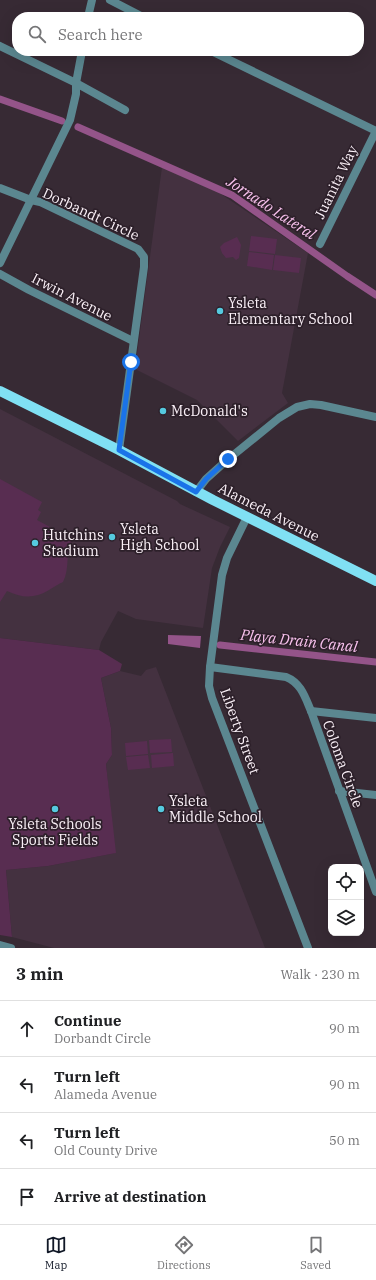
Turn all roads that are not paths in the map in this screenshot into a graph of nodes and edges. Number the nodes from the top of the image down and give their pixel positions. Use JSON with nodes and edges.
{"nodes":[{"id":1,"x":92,"y":0,"type":"edge"},
{"id":2,"x":110,"y":0,"type":"edge"},
{"id":3,"x":89,"y":12,"type":"edge"},
{"id":4,"x":133,"y":12,"type":"edge"},
{"id":5,"x":0,"y":46,"type":"edge"},
{"id":6,"x":12,"y":52,"type":"edge"},
{"id":7,"x":21,"y":56,"type":"edge"},
{"id":8,"x":81,"y":56,"type":"edge"},
{"id":9,"x":221,"y":56,"type":"edge"},
{"id":10,"x":76,"y":83,"type":"junction"},
{"id":11,"x":124,"y":110,"type":"dead end"},
{"id":12,"x":376,"y":131,"type":"edge"},
{"id":13,"x":0,"y":188,"type":"edge"},
{"id":14,"x":31,"y":200,"type":"junction"},
{"id":15,"x":320,"y":244,"type":"dead end"},
{"id":16,"x":0,"y":263,"type":"edge"},
{"id":17,"x":0,"y":274,"type":"edge"},
{"id":18,"x":133,"y":341,"type":"junction"},
{"id":19,"x":0,"y":391,"type":"edge"},
{"id":20,"x":376,"y":417,"type":"edge"},
{"id":21,"x":119,"y":450,"type":"junction"},
{"id":22,"x":196,"y":492,"type":"junction"},
{"id":23,"x":247,"y":517,"type":"junction"},
{"id":24,"x":376,"y":581,"type":"edge"},
{"id":25,"x":210,"y":667,"type":"junction"},
{"id":26,"x":311,"y":711,"type":"junction"},
{"id":27,"x":376,"y":718,"type":"edge"},
{"id":28,"x":339,"y":791,"type":"junction"},
{"id":29,"x":376,"y":795,"type":"edge"},
{"id":30,"x":376,"y":892,"type":"edge"},
{"id":31,"x":0,"y":945,"type":"edge"},
{"id":32,"x":11,"y":948,"type":"edge"},
{"id":33,"x":308,"y":948,"type":"edge"}],
"edges":[{"from":1,"to":3,"type":"street"},
{"from":2,"to":4,"type":"street"},
{"from":5,"to":6,"type":"street"},
{"from":7,"to":10,"type":"street"},
{"from":8,"to":10,"type":"street"},
{"from":9,"to":12,"type":"street"},
{"from":10,"to":11,"type":"street"},
{"from":10,"to":14,"type":"street"},
{"from":12,"to":15,"type":"street","name":"Juanita Way"},
{"from":13,"to":14,"type":"street","name":"Dorbandt Circle"},
{"from":14,"to":16,"type":"street"},
{"from":14,"to":18,"type":"street","name":"Dorbandt Circle"},
{"from":17,"to":18,"type":"street","name":"Irwin Avenue"},
{"from":18,"to":21,"type":"street","name":"Dorbandt Circle"},
{"from":19,"to":21,"type":"main road","name":"Alameda Avenue"},
{"from":20,"to":22,"type":"street"},
{"from":21,"to":22,"type":"main road","name":"Alameda Avenue"},
{"from":22,"to":23,"type":"main road","name":"Alameda Avenue"},
{"from":23,"to":24,"type":"main road","name":"Alameda Avenue"},
{"from":23,"to":25,"type":"street","name":"Liberty Street"},
{"from":25,"to":26,"type":"street","name":"Coloma Circle"},
{"from":25,"to":33,"type":"street","name":"Liberty Street"},
{"from":26,"to":27,"type":"street","name":"Coloma Circle"},
{"from":26,"to":28,"type":"street","name":"Coloma Circle"},
{"from":28,"to":29,"type":"street"},
{"from":28,"to":30,"type":"street","name":"Coloma Circle"},
{"from":31,"to":32,"type":"street"}]}
